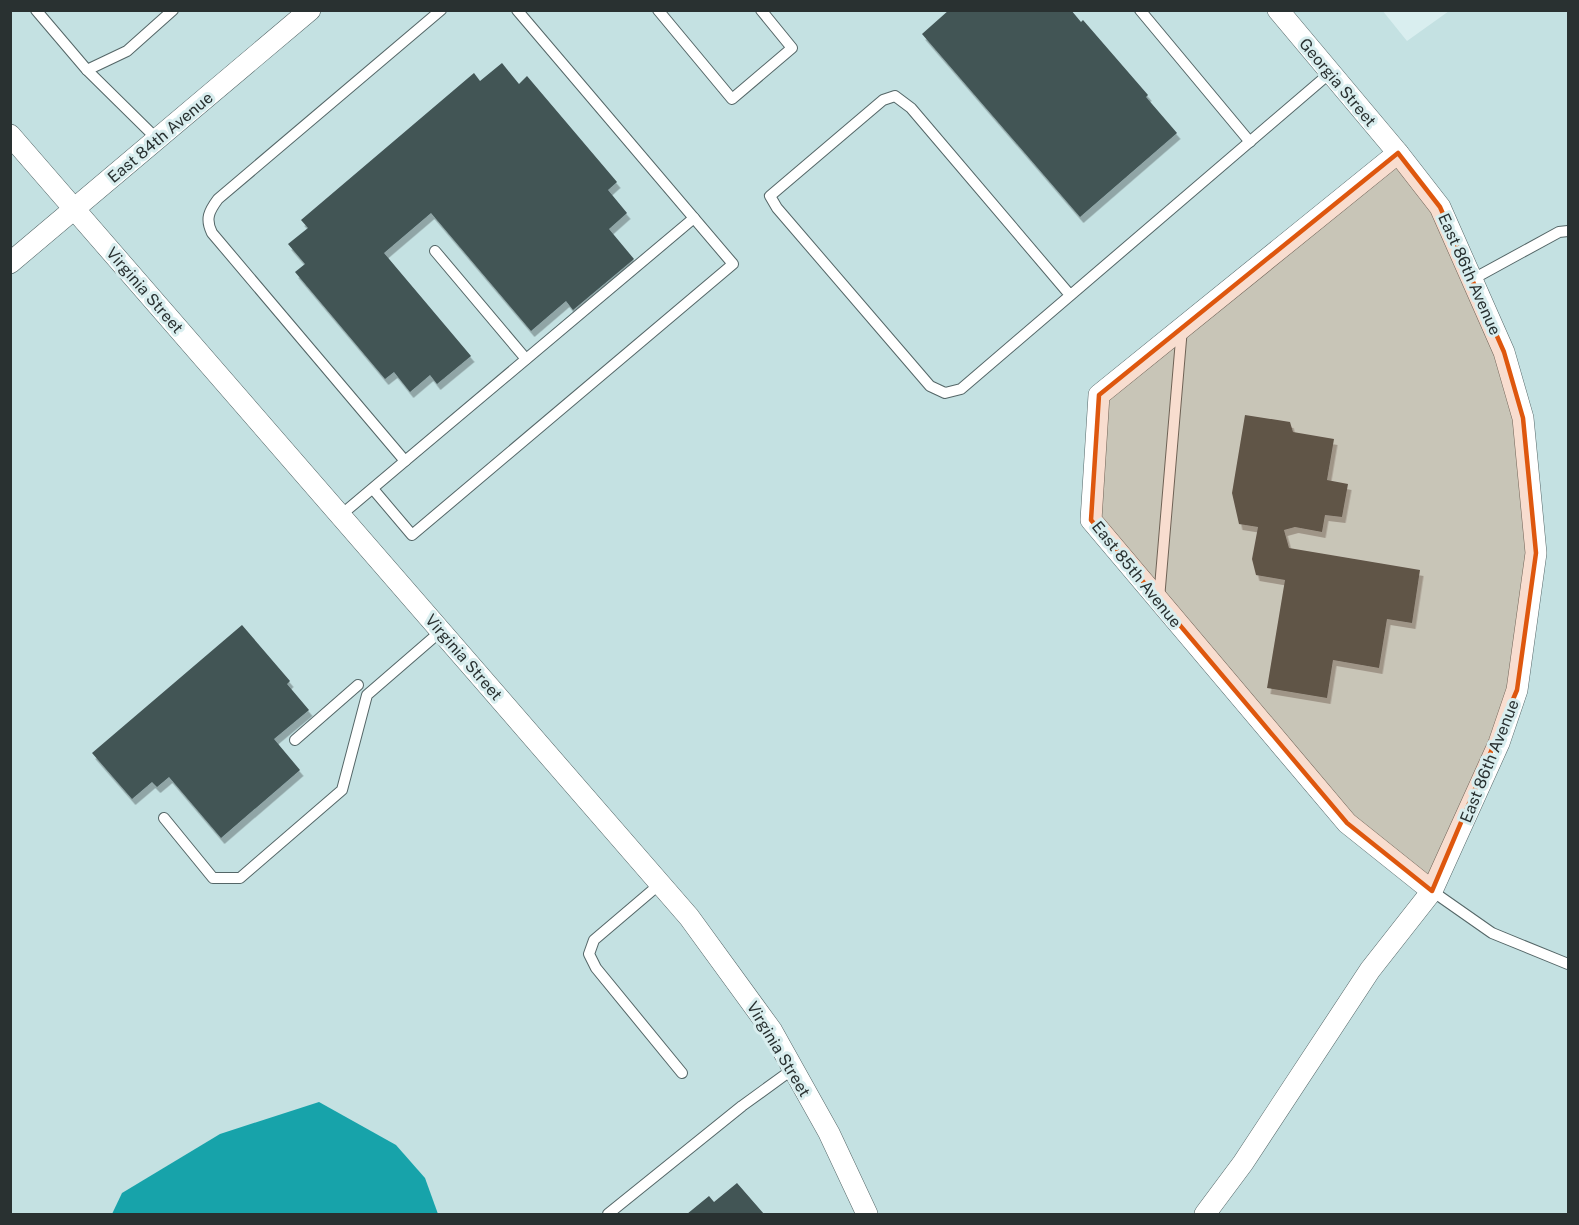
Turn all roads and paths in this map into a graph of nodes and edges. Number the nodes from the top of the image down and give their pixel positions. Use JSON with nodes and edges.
{"nodes":[{"id":1,"x":36,"y":10,"type":"edge"},
{"id":2,"x":173,"y":10,"type":"edge"},
{"id":3,"x":310,"y":10,"type":"edge"},
{"id":4,"x":441,"y":10,"type":"edge"},
{"id":5,"x":517,"y":10,"type":"edge"},
{"id":6,"x":658,"y":10,"type":"edge"},
{"id":7,"x":761,"y":10,"type":"edge"},
{"id":8,"x":1140,"y":10,"type":"edge"},
{"id":9,"x":1278,"y":10,"type":"edge"},
{"id":10,"x":87,"y":70,"type":"junction"},
{"id":11,"x":1330,"y":73,"type":"junction"},
{"id":12,"x":10,"y":135,"type":"edge"},
{"id":13,"x":158,"y":140,"type":"junction"},
{"id":14,"x":1250,"y":142,"type":"junction"},
{"id":15,"x":1398,"y":153,"type":"junction"},
{"id":16,"x":75,"y":209,"type":"junction"},
{"id":17,"x":694,"y":219,"type":"junction"},
{"id":18,"x":1569,"y":231,"type":"edge"},
{"id":19,"x":435,"y":251,"type":"dead end"},
{"id":20,"x":10,"y":263,"type":"edge"},
{"id":21,"x":1473,"y":279,"type":"junction"},
{"id":22,"x":1070,"y":295,"type":"junction"},
{"id":23,"x":1182,"y":328,"type":"junction"},
{"id":24,"x":526,"y":359,"type":"junction"},
{"id":25,"x":405,"y":461,"type":"junction"},
{"id":26,"x":373,"y":489,"type":"junction"},
{"id":27,"x":341,"y":515,"type":"junction"},
{"id":28,"x":1159,"y":603,"type":"junction"},
{"id":29,"x":441,"y":631,"type":"junction"},
{"id":30,"x":358,"y":685,"type":"dead end"},
{"id":31,"x":295,"y":740,"type":"dead end"},
{"id":32,"x":164,"y":818,"type":"dead end"},
{"id":33,"x":661,"y":883,"type":"junction"},
{"id":34,"x":1432,"y":891,"type":"junction"},
{"id":35,"x":1569,"y":964,"type":"edge"},
{"id":36,"x":793,"y":1070,"type":"junction"},
{"id":37,"x":682,"y":1073,"type":"dead end"},
{"id":38,"x":608,"y":1215,"type":"edge"},
{"id":39,"x":867,"y":1215,"type":"edge"},
{"id":40,"x":1205,"y":1215,"type":"edge"}],
"edges":[{"from":1,"to":10,"type":"lane"},
{"from":2,"to":10,"type":"lane"},
{"from":3,"to":13,"type":"street","name":"East 84th Avenue"},
{"from":4,"to":25,"type":"lane"},
{"from":5,"to":17,"type":"lane"},
{"from":6,"to":7,"type":"lane"},
{"from":8,"to":14,"type":"lane"},
{"from":9,"to":11,"type":"street","name":"Georgia Street"},
{"from":10,"to":13,"type":"lane"},
{"from":11,"to":14,"type":"lane"},
{"from":11,"to":15,"type":"street","name":"Georgia Street"},
{"from":12,"to":16,"type":"street","name":"Virginia Street"},
{"from":13,"to":16,"type":"street","name":"East 84th Avenue"},
{"from":14,"to":22,"type":"lane"},
{"from":15,"to":21,"type":"street","name":"East 86th Avenue"},
{"from":15,"to":23,"type":"street","name":"East 85th Avenue"},
{"from":16,"to":20,"type":"street","name":"East 84th Avenue"},
{"from":16,"to":27,"type":"street","name":"Virginia Street"},
{"from":17,"to":24,"type":"lane"},
{"from":17,"to":26,"type":"lane"},
{"from":18,"to":21,"type":"lane"},
{"from":19,"to":24,"type":"lane"},
{"from":21,"to":34,"type":"street","name":"East 86th Avenue"},
{"from":22,"to":22,"type":"lane"},
{"from":23,"to":28,"type":"lane"},
{"from":23,"to":28,"type":"street","name":"East 85th Avenue"},
{"from":24,"to":25,"type":"lane"},
{"from":25,"to":26,"type":"lane"},
{"from":26,"to":27,"type":"lane"},
{"from":27,"to":29,"type":"street","name":"Virginia Street"},
{"from":28,"to":34,"type":"street","name":"East 85th Avenue"},
{"from":29,"to":32,"type":"lane"},
{"from":29,"to":33,"type":"street","name":"Virginia Street"},
{"from":30,"to":31,"type":"lane"},
{"from":33,"to":36,"type":"street","name":"Virginia Street"},
{"from":33,"to":37,"type":"lane"},
{"from":34,"to":35,"type":"lane"},
{"from":34,"to":40,"type":"street","name":"East 86th Avenue"},
{"from":36,"to":38,"type":"lane"},
{"from":36,"to":39,"type":"street","name":"Virginia Street"}]}
